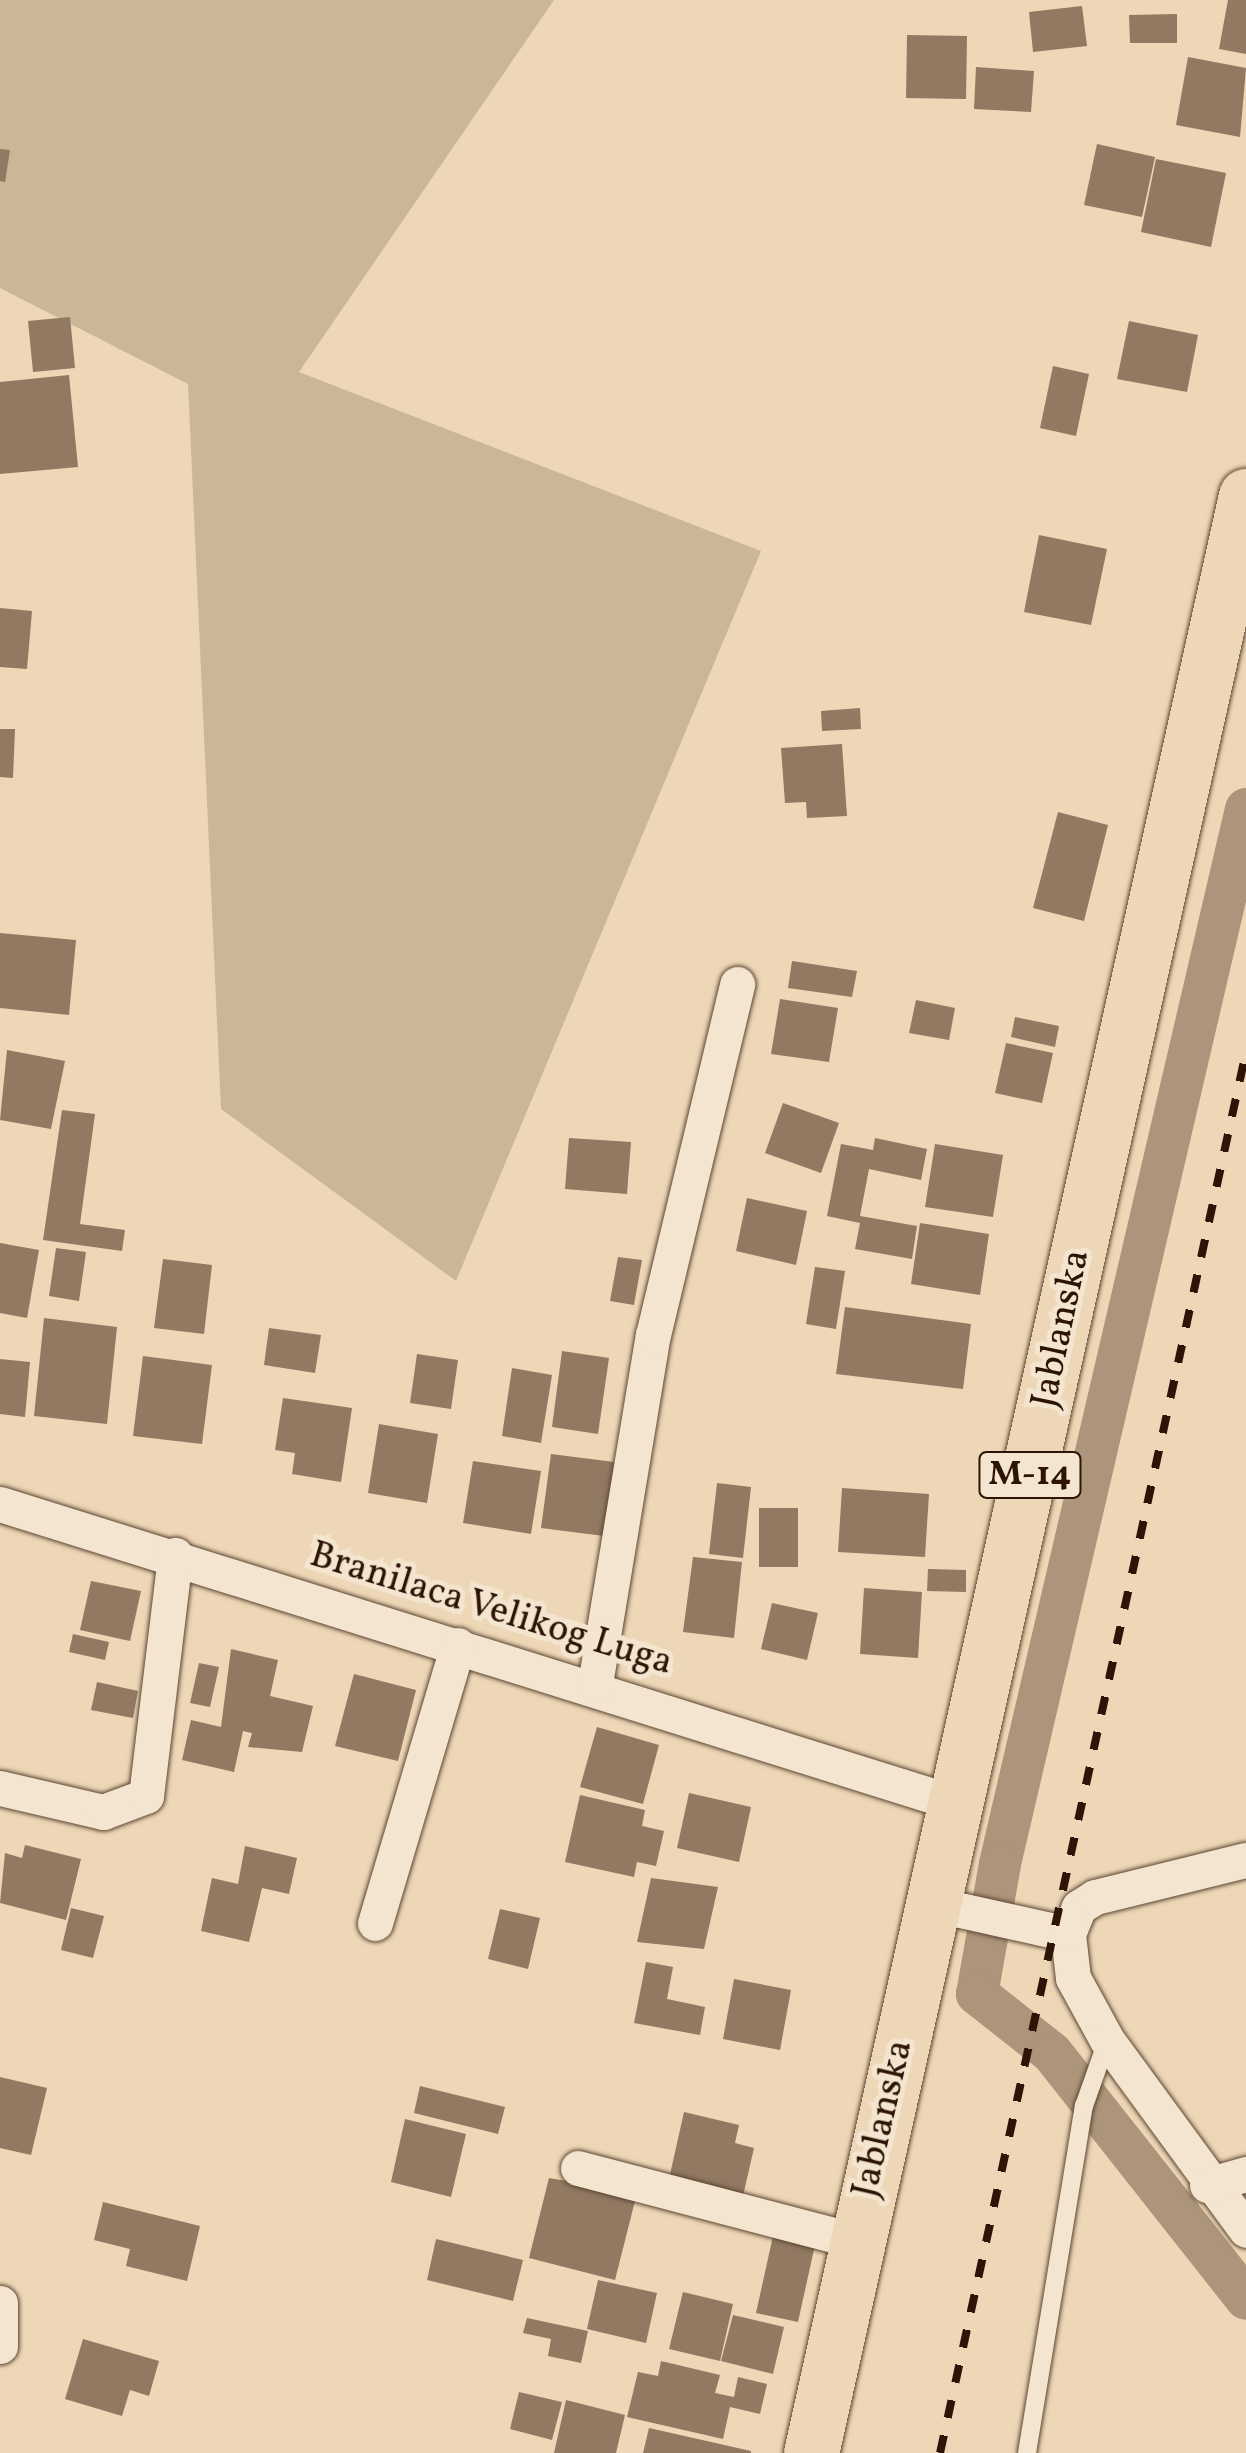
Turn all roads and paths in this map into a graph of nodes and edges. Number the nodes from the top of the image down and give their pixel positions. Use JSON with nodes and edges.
{"nodes":[{"id":1,"x":1246,"y":496,"type":"edge"},
{"id":2,"x":736,"y":984,"type":"dead end"},
{"id":3,"x":0,"y":1504,"type":"edge"},
{"id":4,"x":175,"y":1555,"type":"junction"},
{"id":5,"x":458,"y":1645,"type":"junction"},
{"id":6,"x":596,"y":1684,"type":"junction"},
{"id":7,"x":0,"y":1788,"type":"edge"},
{"id":8,"x":955,"y":1804,"type":"junction"},
{"id":9,"x":1246,"y":1860,"type":"edge"},
{"id":10,"x":942,"y":1906,"type":"junction"},
{"id":11,"x":375,"y":1923,"type":"dead end"},
{"id":12,"x":1051,"y":1930,"type":"junction"},
{"id":13,"x":1101,"y":2057,"type":"junction"},
{"id":14,"x":578,"y":2168,"type":"dead end"},
{"id":15,"x":1246,"y":2174,"type":"edge"},
{"id":16,"x":1206,"y":2185,"type":"junction"},
{"id":17,"x":1246,"y":2230,"type":"edge"},
{"id":18,"x":856,"y":2241,"type":"junction"},
{"id":19,"x":0,"y":2304,"type":"edge"},
{"id":20,"x":0,"y":2346,"type":"edge"},
{"id":21,"x":811,"y":2453,"type":"edge"},
{"id":22,"x":1027,"y":2453,"type":"edge"}],
"edges":[{"from":1,"to":8,"type":"main road","name":"Jablanska","number":"M-14"},
{"from":2,"to":6,"type":"street"},
{"from":3,"to":4,"type":"street","name":"Branilaca Velikog Luga"},
{"from":4,"to":5,"type":"street","name":"Branilaca Velikog Luga"},
{"from":4,"to":7,"type":"street"},
{"from":5,"to":6,"type":"street","name":"Branilaca Velikog Luga"},
{"from":5,"to":11,"type":"street"},
{"from":6,"to":8,"type":"street","name":"Branilaca Velikog Luga"},
{"from":8,"to":10,"type":"main road","name":"Jablanska","number":"M-14"},
{"from":9,"to":12,"type":"street"},
{"from":10,"to":12,"type":"street"},
{"from":10,"to":18,"type":"main road","name":"Jablanska","number":"M-14"},
{"from":12,"to":13,"type":"street"},
{"from":13,"to":16,"type":"street"},
{"from":13,"to":22,"type":"lane"},
{"from":14,"to":18,"type":"street"},
{"from":15,"to":16,"type":"street"},
{"from":16,"to":17,"type":"street"},
{"from":18,"to":21,"type":"main road","name":"Jablanska","number":"M-14"},
{"from":19,"to":20,"type":"street"}]}
